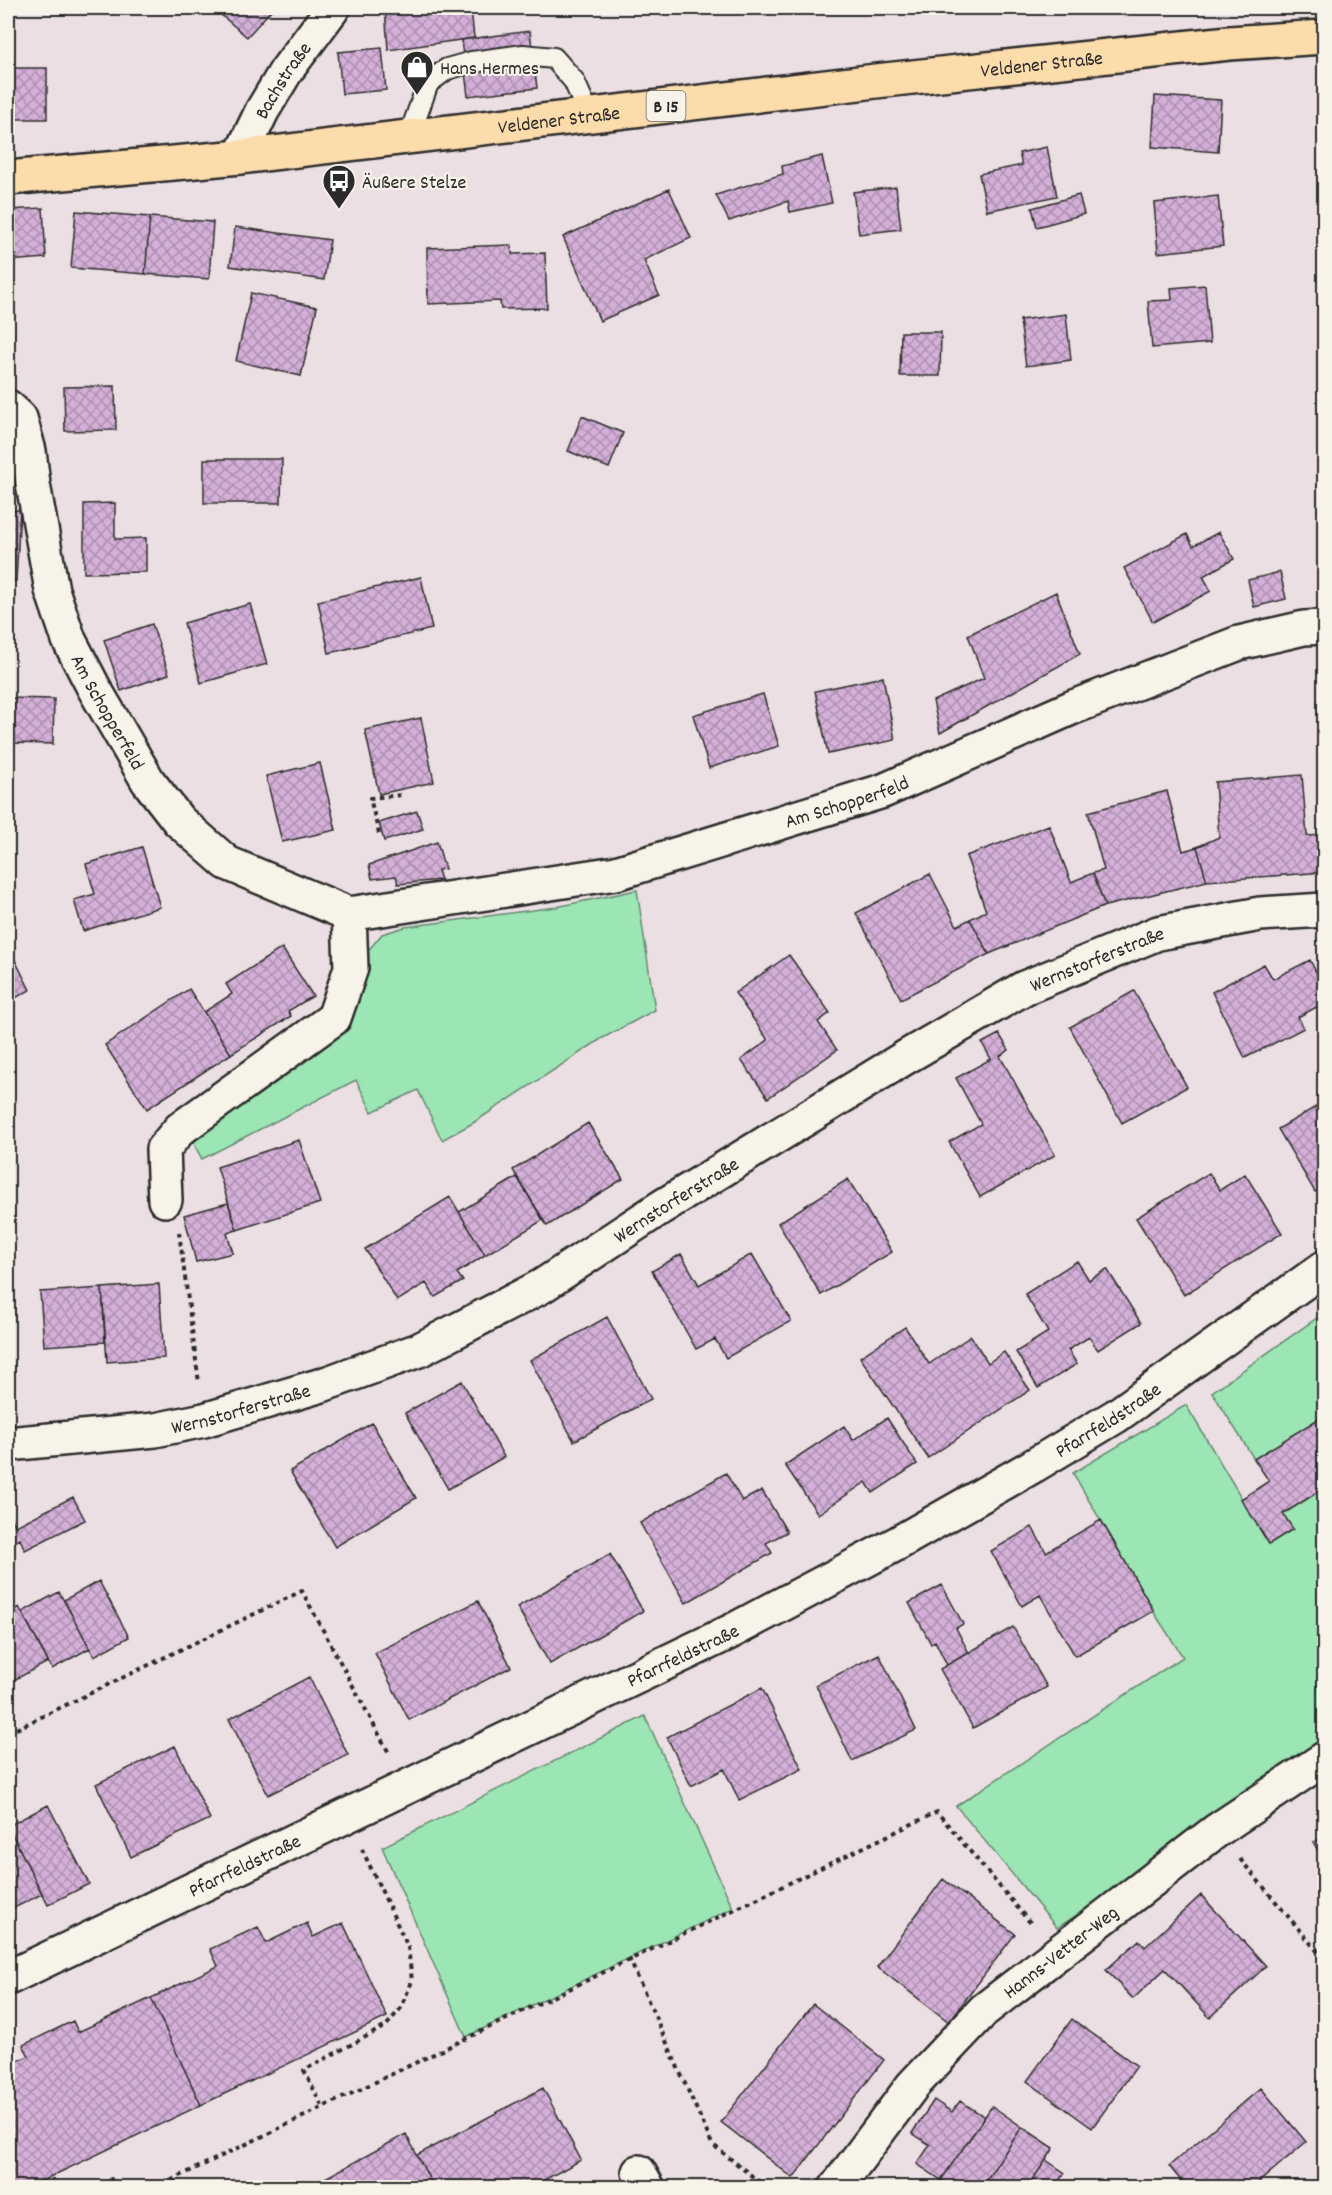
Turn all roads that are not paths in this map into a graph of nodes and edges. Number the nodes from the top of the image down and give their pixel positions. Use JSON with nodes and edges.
{"nodes":[{"id":1,"x":333,"y":8,"type":"edge"},
{"id":2,"x":1324,"y":37,"type":"edge"},
{"id":3,"x":589,"y":115,"type":"junction"},
{"id":4,"x":409,"y":137,"type":"junction"},
{"id":5,"x":240,"y":158,"type":"junction"},
{"id":6,"x":8,"y":178,"type":"edge"},
{"id":7,"x":8,"y":407,"type":"edge"},
{"id":8,"x":1324,"y":627,"type":"edge"},
{"id":9,"x":1324,"y":910,"type":"edge"},
{"id":10,"x":349,"y":914,"type":"junction"},
{"id":11,"x":165,"y":1200,"type":"road end"},
{"id":12,"x":1324,"y":1268,"type":"edge"},
{"id":13,"x":8,"y":1444,"type":"edge"},
{"id":14,"x":1324,"y":1759,"type":"edge"},
{"id":15,"x":8,"y":1978,"type":"edge"},
{"id":16,"x":836,"y":2187,"type":"edge"}],
"edges":[{"from":1,"to":5,"type":"street","name":"Bachstraße"},
{"from":2,"to":3,"type":"main road","name":"Veldener Straße","number":"B 15"},
{"from":3,"to":4,"type":"main road","name":"Veldener Straße","number":"B 15"},
{"from":3,"to":4,"type":"lane"},
{"from":4,"to":5,"type":"main road","name":"Veldener Straße","number":"B 15"},
{"from":5,"to":6,"type":"main road","name":"Veldener Straße","number":"B 15"},
{"from":7,"to":10,"type":"street","name":"Am Schopperfeld"},
{"from":8,"to":10,"type":"street","name":"Am Schopperfeld"},
{"from":9,"to":13,"type":"street","name":"Wernstorferstraße"},
{"from":10,"to":11,"type":"street"},
{"from":12,"to":15,"type":"street","name":"Pfarrfeldstraße"},
{"from":14,"to":16,"type":"street","name":"Hanns-Vetter-Weg"}]}
